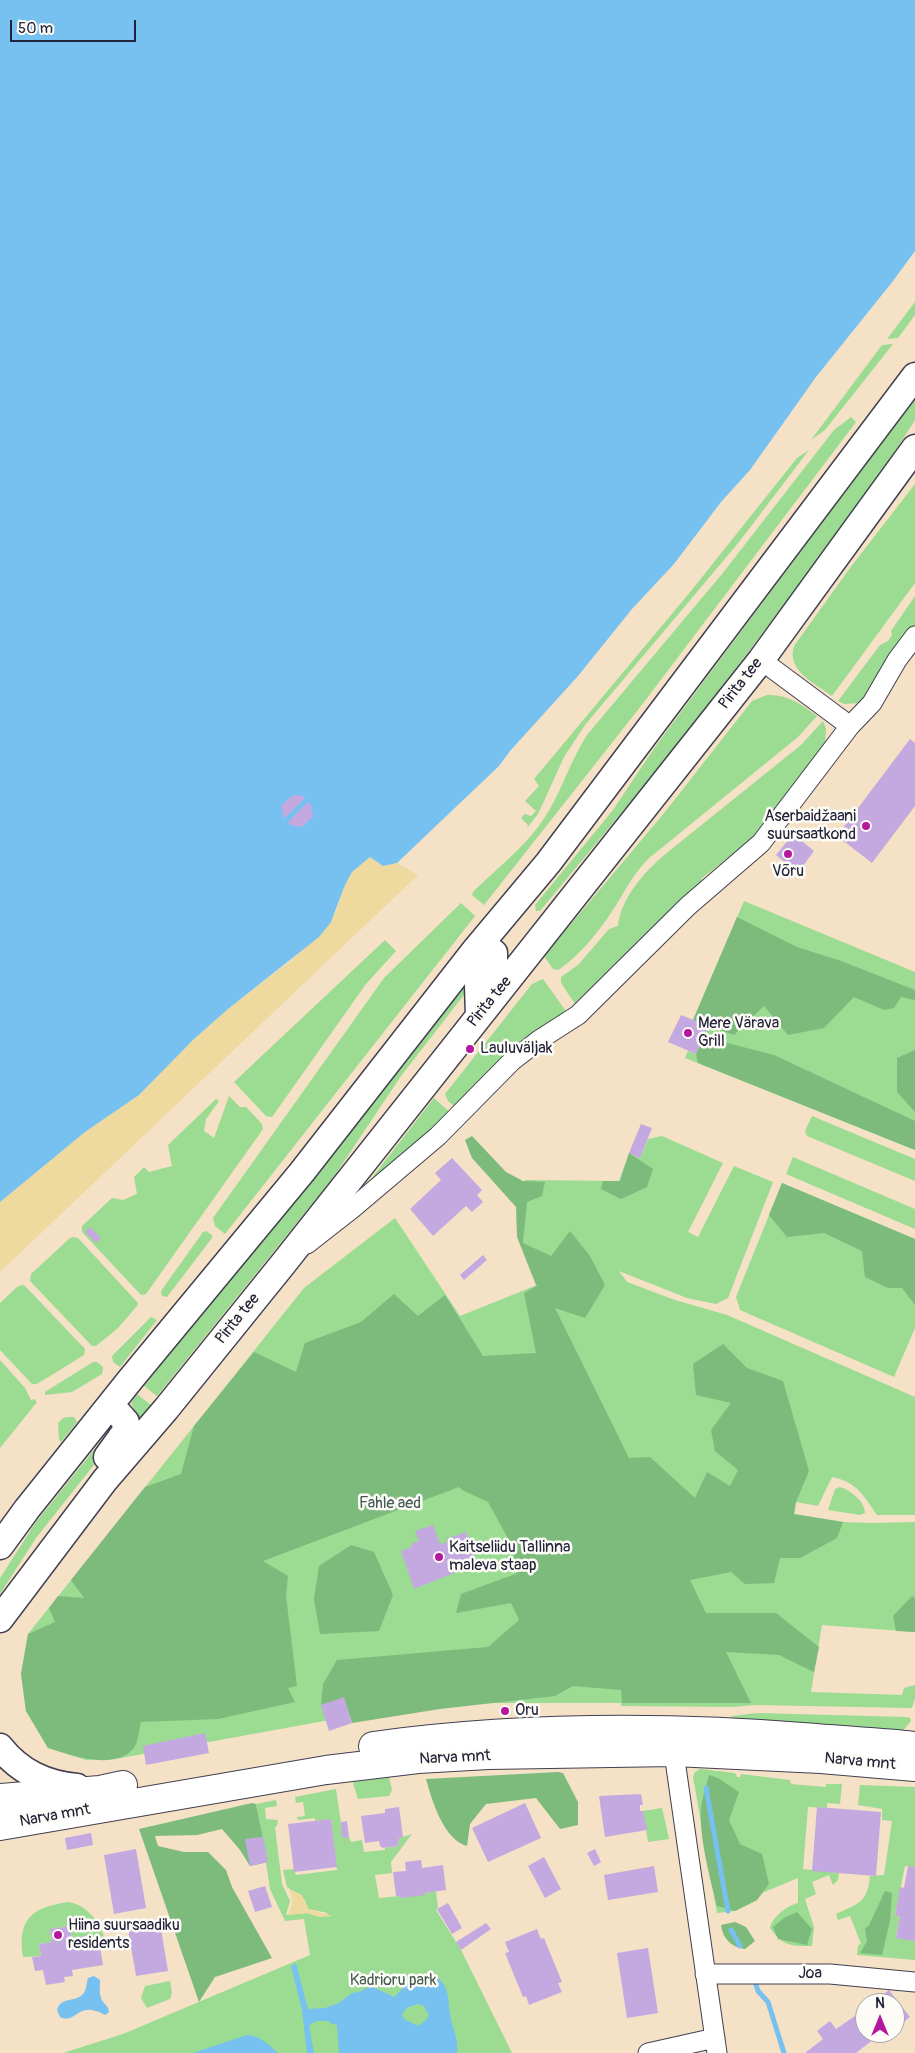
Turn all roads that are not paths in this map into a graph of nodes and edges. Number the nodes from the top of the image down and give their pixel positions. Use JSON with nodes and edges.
{"nodes":[{"id":1,"x":915,"y":376,"type":"edge"},
{"id":2,"x":915,"y":448,"type":"edge"},
{"id":3,"x":915,"y":636,"type":"edge"},
{"id":4,"x":761,"y":660,"type":"junction"},
{"id":5,"x":850,"y":726,"type":"junction"},
{"id":6,"x":548,"y":863,"type":"junction"},
{"id":7,"x":553,"y":923,"type":"junction"},
{"id":8,"x":476,"y":949,"type":"junction"},
{"id":9,"x":479,"y":1016,"type":"junction"},
{"id":10,"x":283,"y":1264,"type":"junction"},
{"id":11,"x":107,"y":1409,"type":"junction"},
{"id":12,"x":105,"y":1480,"type":"junction"},
{"id":13,"x":0,"y":1546,"type":"edge"},
{"id":14,"x":0,"y":1620,"type":"edge"},
{"id":15,"x":674,"y":1741,"type":"junction"},
{"id":16,"x":915,"y":1746,"type":"edge"},
{"id":17,"x":0,"y":1747,"type":"edge"},
{"id":18,"x":915,"y":1767,"type":"edge"},
{"id":19,"x":100,"y":1790,"type":"junction"},
{"id":20,"x":0,"y":1798,"type":"edge"},
{"id":21,"x":0,"y":1826,"type":"edge"},
{"id":22,"x":705,"y":1974,"type":"junction"},
{"id":23,"x":915,"y":1982,"type":"edge"},
{"id":24,"x":716,"y":2046,"type":"edge"},
{"id":25,"x":648,"y":2053,"type":"edge"}],
"edges":[{"from":1,"to":6,"type":"main road"},
{"from":2,"to":4,"type":"main road","name":"Pirita tee"},
{"from":3,"to":5,"type":"street"},
{"from":4,"to":5,"type":"street"},
{"from":4,"to":7,"type":"main road","name":"Pirita tee"},
{"from":5,"to":10,"type":"street"},
{"from":6,"to":7,"type":"main road"},
{"from":6,"to":8,"type":"main road"},
{"from":7,"to":9,"type":"main road","name":"Pirita tee"},
{"from":8,"to":9,"type":"main road"},
{"from":8,"to":11,"type":"main road"},
{"from":9,"to":10,"type":"main road","name":"Pirita tee"},
{"from":10,"to":12,"type":"main road","name":"Pirita tee"},
{"from":11,"to":12,"type":"main road"},
{"from":11,"to":13,"type":"main road"},
{"from":12,"to":14,"type":"main road","name":"Pirita tee"},
{"from":15,"to":16,"type":"main road","name":"Narva mnt"},
{"from":15,"to":18,"type":"main road","name":"Narva mnt"},
{"from":15,"to":19,"type":"main road","name":"Narva mnt"},
{"from":15,"to":21,"type":"main road","name":"Narva mnt"},
{"from":15,"to":22,"type":"street"},
{"from":17,"to":19,"type":"main road"},
{"from":19,"to":20,"type":"main road","name":"Narva mnt"},
{"from":22,"to":23,"type":"street","name":"Joa"},
{"from":22,"to":24,"type":"street"},
{"from":24,"to":25,"type":"street"}]}
